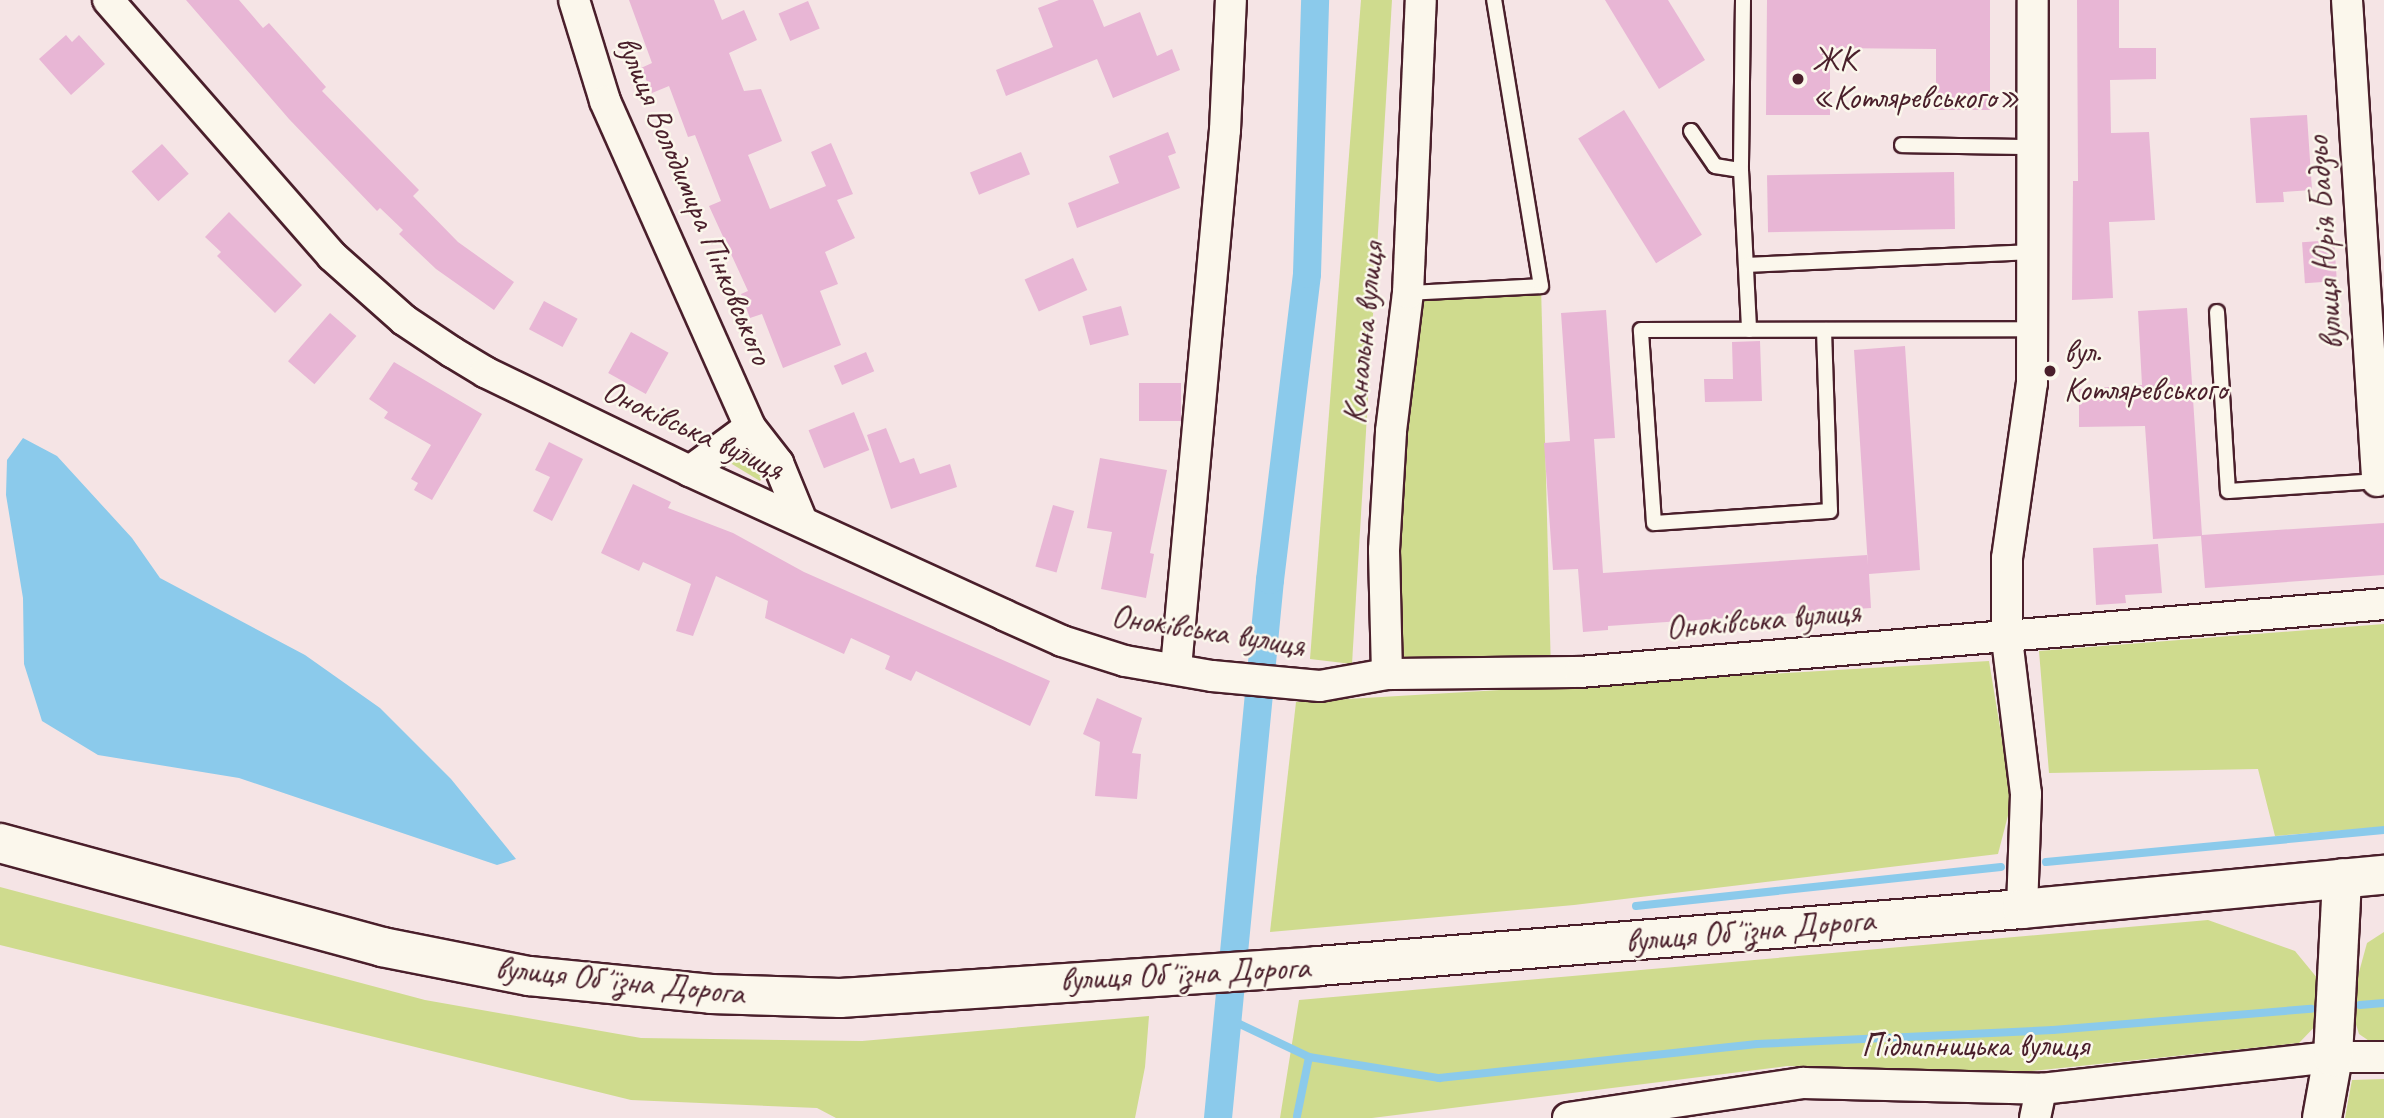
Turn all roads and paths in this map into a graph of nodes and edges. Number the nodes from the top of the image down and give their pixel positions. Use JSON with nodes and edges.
{"nodes":[{"id":1,"x":108,"y":0,"type":"edge"},
{"id":2,"x":575,"y":0,"type":"edge"},
{"id":3,"x":1231,"y":0,"type":"edge"},
{"id":4,"x":1422,"y":0,"type":"edge"},
{"id":5,"x":1494,"y":0,"type":"edge"},
{"id":6,"x":1743,"y":0,"type":"edge"},
{"id":7,"x":2033,"y":0,"type":"edge"},
{"id":8,"x":2347,"y":0,"type":"edge"},
{"id":9,"x":1691,"y":131,"type":"dead end"},
{"id":10,"x":1902,"y":145,"type":"dead end"},
{"id":11,"x":2032,"y":147,"type":"junction"},
{"id":12,"x":1741,"y":170,"type":"junction"},
{"id":13,"x":2032,"y":252,"type":"junction"},
{"id":14,"x":1747,"y":265,"type":"junction"},
{"id":15,"x":1408,"y":293,"type":"junction"},
{"id":16,"x":2217,"y":312,"type":"dead end"},
{"id":17,"x":2032,"y":329,"type":"junction"},
{"id":18,"x":1749,"y":330,"type":"junction"},
{"id":19,"x":1824,"y":330,"type":"junction"},
{"id":20,"x":750,"y":427,"type":"junction"},
{"id":21,"x":690,"y":471,"type":"junction"},
{"id":22,"x":2381,"y":481,"type":"edge"},
{"id":23,"x":801,"y":519,"type":"junction"},
{"id":24,"x":2384,"y":604,"type":"edge"},
{"id":25,"x":2007,"y":639,"type":"junction"},
{"id":26,"x":1176,"y":668,"type":"junction"},
{"id":27,"x":1387,"y":674,"type":"junction"},
{"id":28,"x":0,"y":843,"type":"edge"},
{"id":29,"x":2384,"y":875,"type":"edge"},
{"id":30,"x":2342,"y":878,"type":"junction"},
{"id":31,"x":2022,"y":909,"type":"junction"},
{"id":32,"x":2333,"y":1057,"type":"junction"},
{"id":33,"x":2384,"y":1057,"type":"edge"},
{"id":34,"x":2041,"y":1089,"type":"junction"},
{"id":35,"x":1734,"y":1105,"type":"edge"},
{"id":36,"x":1568,"y":1118,"type":"edge"},
{"id":37,"x":2035,"y":1118,"type":"edge"},
{"id":38,"x":2322,"y":1118,"type":"edge"}],
"edges":[{"from":1,"to":21,"type":"street","name":"Оноківська вулиця"},
{"from":2,"to":20,"type":"street","name":"вулиця Володимира Пінковського"},
{"from":3,"to":26,"type":"street"},
{"from":4,"to":15,"type":"street","name":"Канальна вулиця"},
{"from":5,"to":15,"type":"lane"},
{"from":6,"to":12,"type":"lane"},
{"from":7,"to":11,"type":"street"},
{"from":8,"to":22,"type":"street","name":"вулиця Юрія Бадзьо"},
{"from":9,"to":12,"type":"lane"},
{"from":10,"to":11,"type":"lane"},
{"from":11,"to":13,"type":"street"},
{"from":12,"to":14,"type":"lane"},
{"from":13,"to":14,"type":"lane"},
{"from":13,"to":17,"type":"street"},
{"from":14,"to":18,"type":"lane"},
{"from":15,"to":27,"type":"street","name":"Канальна вулиця"},
{"from":16,"to":22,"type":"lane"},
{"from":17,"to":19,"type":"lane"},
{"from":17,"to":25,"type":"street"},
{"from":18,"to":19,"type":"lane"},
{"from":18,"to":19,"type":"lane"},
{"from":20,"to":21,"type":"street"},
{"from":20,"to":23,"type":"street","name":"вулиця Володимира Пінковського"},
{"from":21,"to":23,"type":"street","name":"Оноківська вулиця"},
{"from":23,"to":26,"type":"street","name":"Оноківська вулиця"},
{"from":24,"to":25,"type":"street","name":"Оноківська вулиця"},
{"from":25,"to":27,"type":"street","name":"Оноківська вулиця"},
{"from":25,"to":31,"type":"street"},
{"from":26,"to":27,"type":"street","name":"Оноківська вулиця"},
{"from":28,"to":31,"type":"main road","name":"вулиця Обʼїзна Дорога"},
{"from":29,"to":30,"type":"main road","name":"вулиця Обʼїзна Дорога"},
{"from":30,"to":31,"type":"main road","name":"вулиця Обʼїзна Дорога"},
{"from":30,"to":32,"type":"main road"},
{"from":32,"to":33,"type":"street","name":"Підлипницька вулиця"},
{"from":32,"to":34,"type":"street","name":"Підлипницька вулиця"},
{"from":32,"to":38,"type":"main road"},
{"from":34,"to":35,"type":"street","name":"Підлипницька вулиця"},
{"from":34,"to":37,"type":"street"},
{"from":35,"to":36,"type":"street","name":"Підлипницька вулиця"}]}
